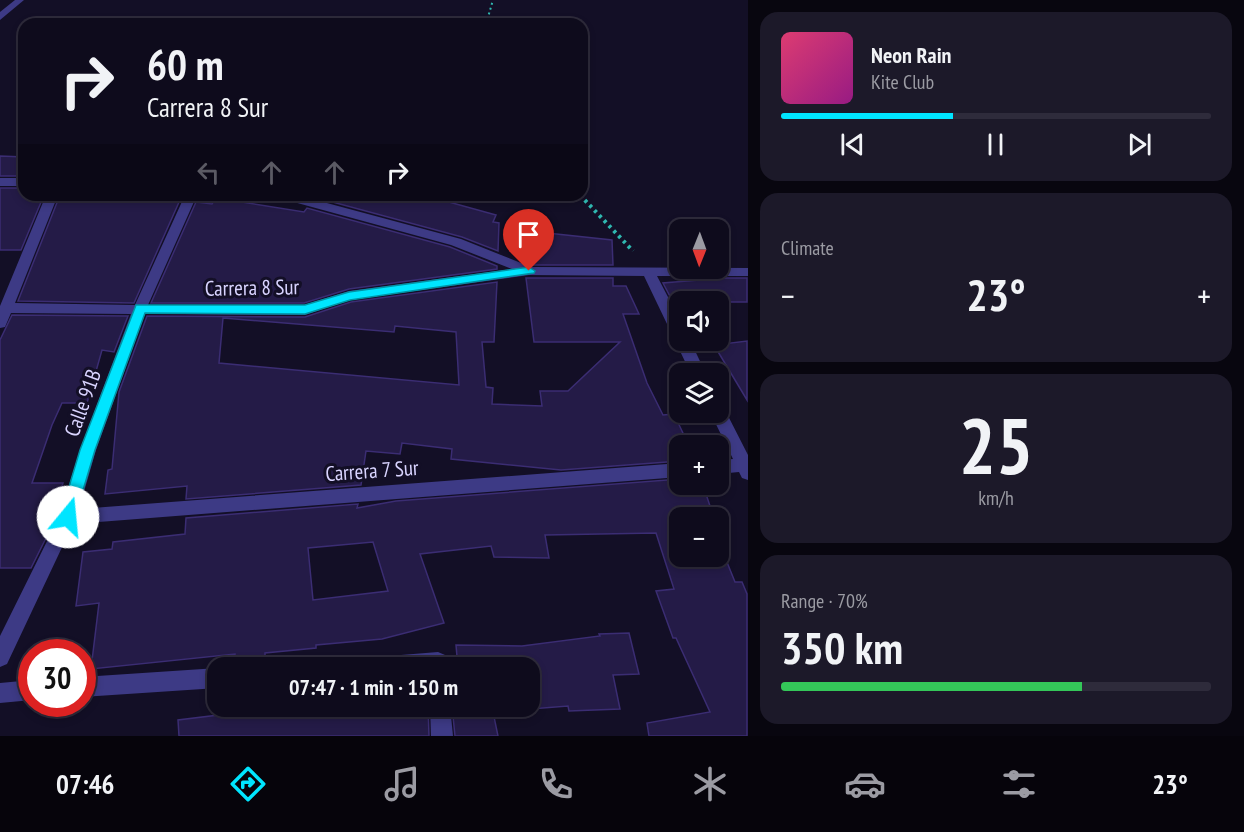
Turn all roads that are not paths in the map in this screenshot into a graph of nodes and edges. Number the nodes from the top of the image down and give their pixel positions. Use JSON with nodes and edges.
{"nodes":[{"id":1,"x":20,"y":0,"type":"edge"},
{"id":2,"x":0,"y":17,"type":"edge"},
{"id":3,"x":0,"y":182,"type":"edge"},
{"id":4,"x":18,"y":182,"type":"edge"},
{"id":5,"x":50,"y":201,"type":"edge"},
{"id":6,"x":188,"y":201,"type":"edge"},
{"id":7,"x":306,"y":201,"type":"edge"},
{"id":8,"x":529,"y":271,"type":"junction"},
{"id":9,"x":747,"y":272,"type":"edge"},
{"id":10,"x":649,"y":273,"type":"junction"},
{"id":11,"x":6,"y":308,"type":"junction"},
{"id":12,"x":140,"y":308,"type":"junction"},
{"id":13,"x":669,"y":313,"type":"edge"},
{"id":14,"x":0,"y":324,"type":"edge"},
{"id":15,"x":724,"y":423,"type":"edge"},
{"id":16,"x":729,"y":467,"type":"edge"},
{"id":17,"x":746,"y":468,"type":"edge"},
{"id":18,"x":669,"y":471,"type":"edge"},
{"id":19,"x":68,"y":517,"type":"junction"},
{"id":20,"x":0,"y":657,"type":"edge"},
{"id":21,"x":207,"y":679,"type":"edge"},
{"id":22,"x":96,"y":686,"type":"edge"},
{"id":23,"x":18,"y":691,"type":"edge"},
{"id":24,"x":0,"y":693,"type":"edge"},
{"id":25,"x":441,"y":717,"type":"edge"},
{"id":26,"x":442,"y":736,"type":"edge"}],
"edges":[{"from":1,"to":2,"type":"street"},
{"from":3,"to":4,"type":"street"},
{"from":5,"to":11,"type":"street"},
{"from":6,"to":12,"type":"street","name":"Calle 91B"},
{"from":7,"to":8,"type":"street"},
{"from":8,"to":10,"type":"street","name":"Carrera 8 Sur"},
{"from":8,"to":12,"type":"street","name":"Carrera 8 Sur"},
{"from":9,"to":10,"type":"street","name":"Carrera 8 Sur"},
{"from":10,"to":13,"type":"street"},
{"from":11,"to":12,"type":"street","name":"Carrera 8 Sur"},
{"from":11,"to":14,"type":"street"},
{"from":12,"to":19,"type":"street","name":"Calle 91B"},
{"from":15,"to":17,"type":"street"},
{"from":16,"to":17,"type":"street"},
{"from":18,"to":19,"type":"street","name":"Carrera 7 Sur"},
{"from":19,"to":20,"type":"street","name":"Calle 91B"},
{"from":21,"to":22,"type":"street"},
{"from":23,"to":24,"type":"street"},
{"from":25,"to":26,"type":"street"}]}
